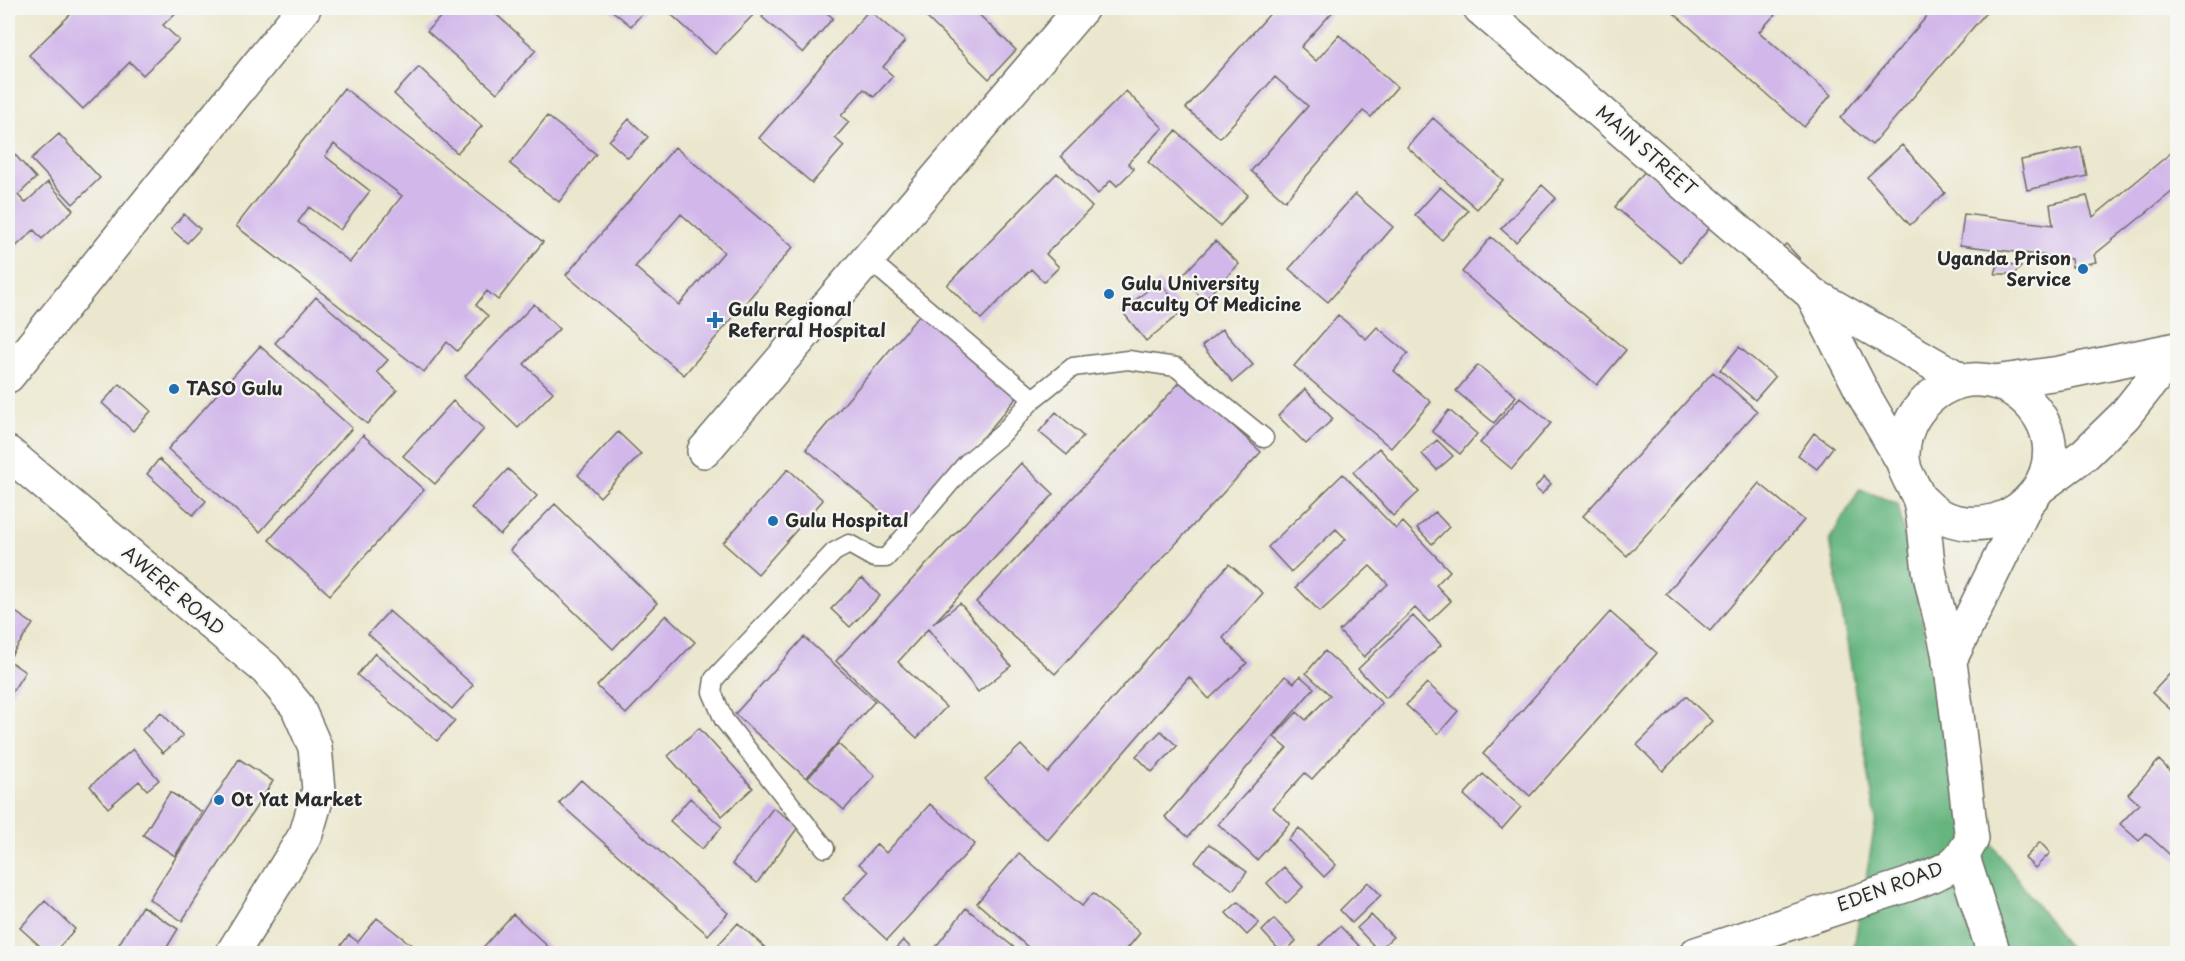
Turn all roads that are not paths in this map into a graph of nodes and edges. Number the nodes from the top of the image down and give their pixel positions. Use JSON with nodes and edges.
{"nodes":[{"id":1,"x":304,"y":8,"type":"edge"},
{"id":2,"x":1082,"y":8,"type":"edge"},
{"id":3,"x":1480,"y":8,"type":"edge"},
{"id":4,"x":868,"y":259,"type":"junction"},
{"id":5,"x":1812,"y":294,"type":"junction"},
{"id":6,"x":2177,"y":348,"type":"edge"},
{"id":7,"x":8,"y":376,"type":"edge"},
{"id":8,"x":1979,"y":381,"type":"junction"},
{"id":9,"x":1033,"y":399,"type":"junction"},
{"id":10,"x":1264,"y":438,"type":"dead end"},
{"id":11,"x":704,"y":451,"type":"dead end"},
{"id":12,"x":8,"y":453,"type":"edge"},
{"id":13,"x":1904,"y":464,"type":"junction"},
{"id":14,"x":2032,"y":497,"type":"junction"},
{"id":15,"x":1919,"y":498,"type":"junction"},
{"id":16,"x":1949,"y":662,"type":"junction"},
{"id":17,"x":825,"y":848,"type":"dead end"},
{"id":18,"x":1963,"y":857,"type":"junction"},
{"id":19,"x":232,"y":954,"type":"edge"},
{"id":20,"x":1696,"y":954,"type":"edge"},
{"id":21,"x":1994,"y":954,"type":"edge"}],
"edges":[{"from":1,"to":7,"type":"street"},
{"from":2,"to":4,"type":"street"},
{"from":3,"to":5,"type":"street","name":"MAIN STREET"},
{"from":4,"to":9,"type":"lane"},
{"from":4,"to":11,"type":"street"},
{"from":5,"to":8,"type":"street"},
{"from":5,"to":13,"type":"street"},
{"from":6,"to":8,"type":"street"},
{"from":6,"to":14,"type":"street"},
{"from":8,"to":13,"type":"street"},
{"from":8,"to":14,"type":"street"},
{"from":9,"to":10,"type":"lane"},
{"from":9,"to":17,"type":"lane"},
{"from":12,"to":19,"type":"street","name":"AWERE ROAD"},
{"from":13,"to":15,"type":"street"},
{"from":14,"to":15,"type":"street"},
{"from":14,"to":16,"type":"street"},
{"from":15,"to":16,"type":"street","name":"EDEN ROAD"},
{"from":16,"to":18,"type":"street","name":"EDEN ROAD"},
{"from":18,"to":20,"type":"street","name":"EDEN ROAD"},
{"from":18,"to":21,"type":"street"}]}
